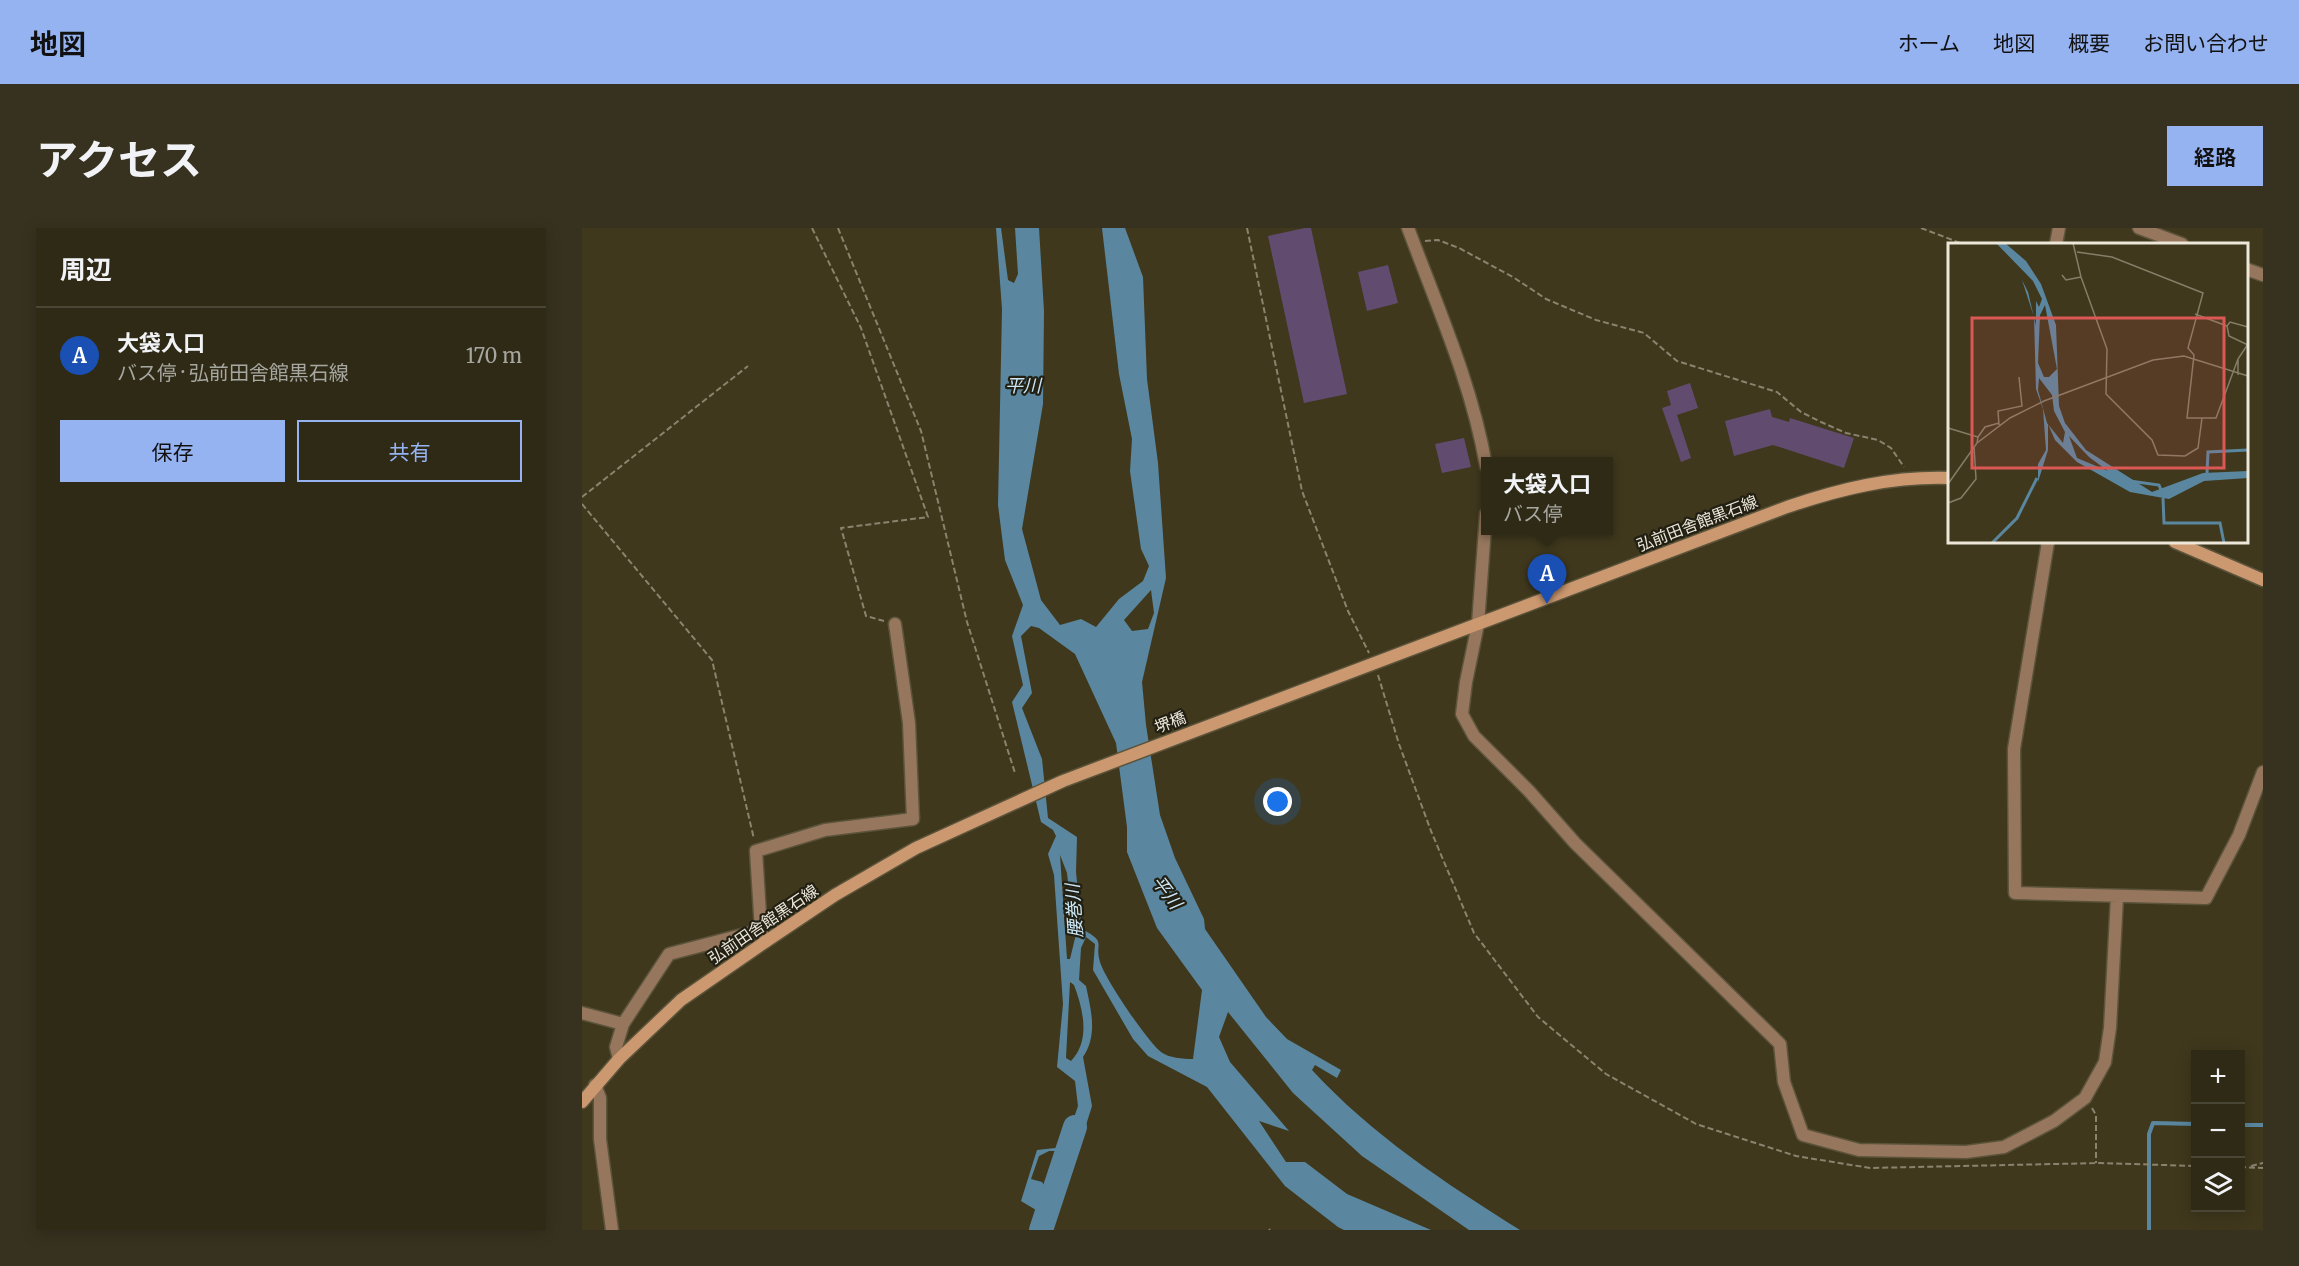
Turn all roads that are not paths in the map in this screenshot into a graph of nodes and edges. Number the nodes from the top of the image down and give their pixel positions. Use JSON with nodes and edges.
{"nodes":[{"id":1,"x":1408,"y":228,"type":"edge"},
{"id":2,"x":2059,"y":228,"type":"edge"},
{"id":3,"x":2139,"y":228,"type":"edge"},
{"id":4,"x":2056,"y":243,"type":"edge"},
{"id":5,"x":2179,"y":243,"type":"edge"},
{"id":6,"x":2248,"y":269,"type":"edge"},
{"id":7,"x":2263,"y":275,"type":"edge"},
{"id":8,"x":1484,"y":457,"type":"edge"},
{"id":9,"x":1948,"y":478,"type":"edge"},
{"id":10,"x":1484,"y":535,"type":"edge"},
{"id":11,"x":2048,"y":543,"type":"edge"},
{"id":12,"x":2177,"y":543,"type":"edge"},
{"id":13,"x":2263,"y":580,"type":"edge"},
{"id":14,"x":895,"y":624,"type":"road end"},
{"id":15,"x":1478,"y":624,"type":"junction"},
{"id":16,"x":1368,"y":665,"type":"joint"},
{"id":17,"x":2263,"y":772,"type":"edge"},
{"id":18,"x":991,"y":813,"type":"joint"},
{"id":19,"x":2117,"y":897,"type":"junction"},
{"id":20,"x":763,"y":936,"type":"junction"},
{"id":21,"x":582,"y":1013,"type":"edge"},
{"id":22,"x":623,"y":1024,"type":"junction"},
{"id":23,"x":619,"y":1059,"type":"junction"},
{"id":24,"x":595,"y":1085,"type":"junction"},
{"id":25,"x":582,"y":1102,"type":"edge"},
{"id":26,"x":612,"y":1230,"type":"edge"}],
"edges":[{"from":1,"to":8,"type":"street"},
{"from":2,"to":4,"type":"street"},
{"from":3,"to":5,"type":"street"},
{"from":6,"to":7,"type":"street"},
{"from":9,"to":15,"type":"main road","name":"弘前田舎館黒石線"},
{"from":10,"to":15,"type":"street"},
{"from":11,"to":19,"type":"street"},
{"from":12,"to":13,"type":"main road"},
{"from":14,"to":20,"type":"street"},
{"from":15,"to":16,"type":"main road","name":"弘前田舎館黒石線"},
{"from":15,"to":19,"type":"street"},
{"from":16,"to":18,"type":"main road","name":"堺橋"},
{"from":17,"to":19,"type":"street"},
{"from":18,"to":20,"type":"main road","name":"弘前田舎館黒石線"},
{"from":20,"to":22,"type":"street"},
{"from":20,"to":23,"type":"main road","name":"弘前田舎館黒石線"},
{"from":21,"to":22,"type":"street"},
{"from":22,"to":23,"type":"street"},
{"from":23,"to":24,"type":"main road","name":"弘前田舎館黒石線"},
{"from":24,"to":25,"type":"main road","name":"弘前田舎館黒石線"},
{"from":24,"to":26,"type":"street"}]}
